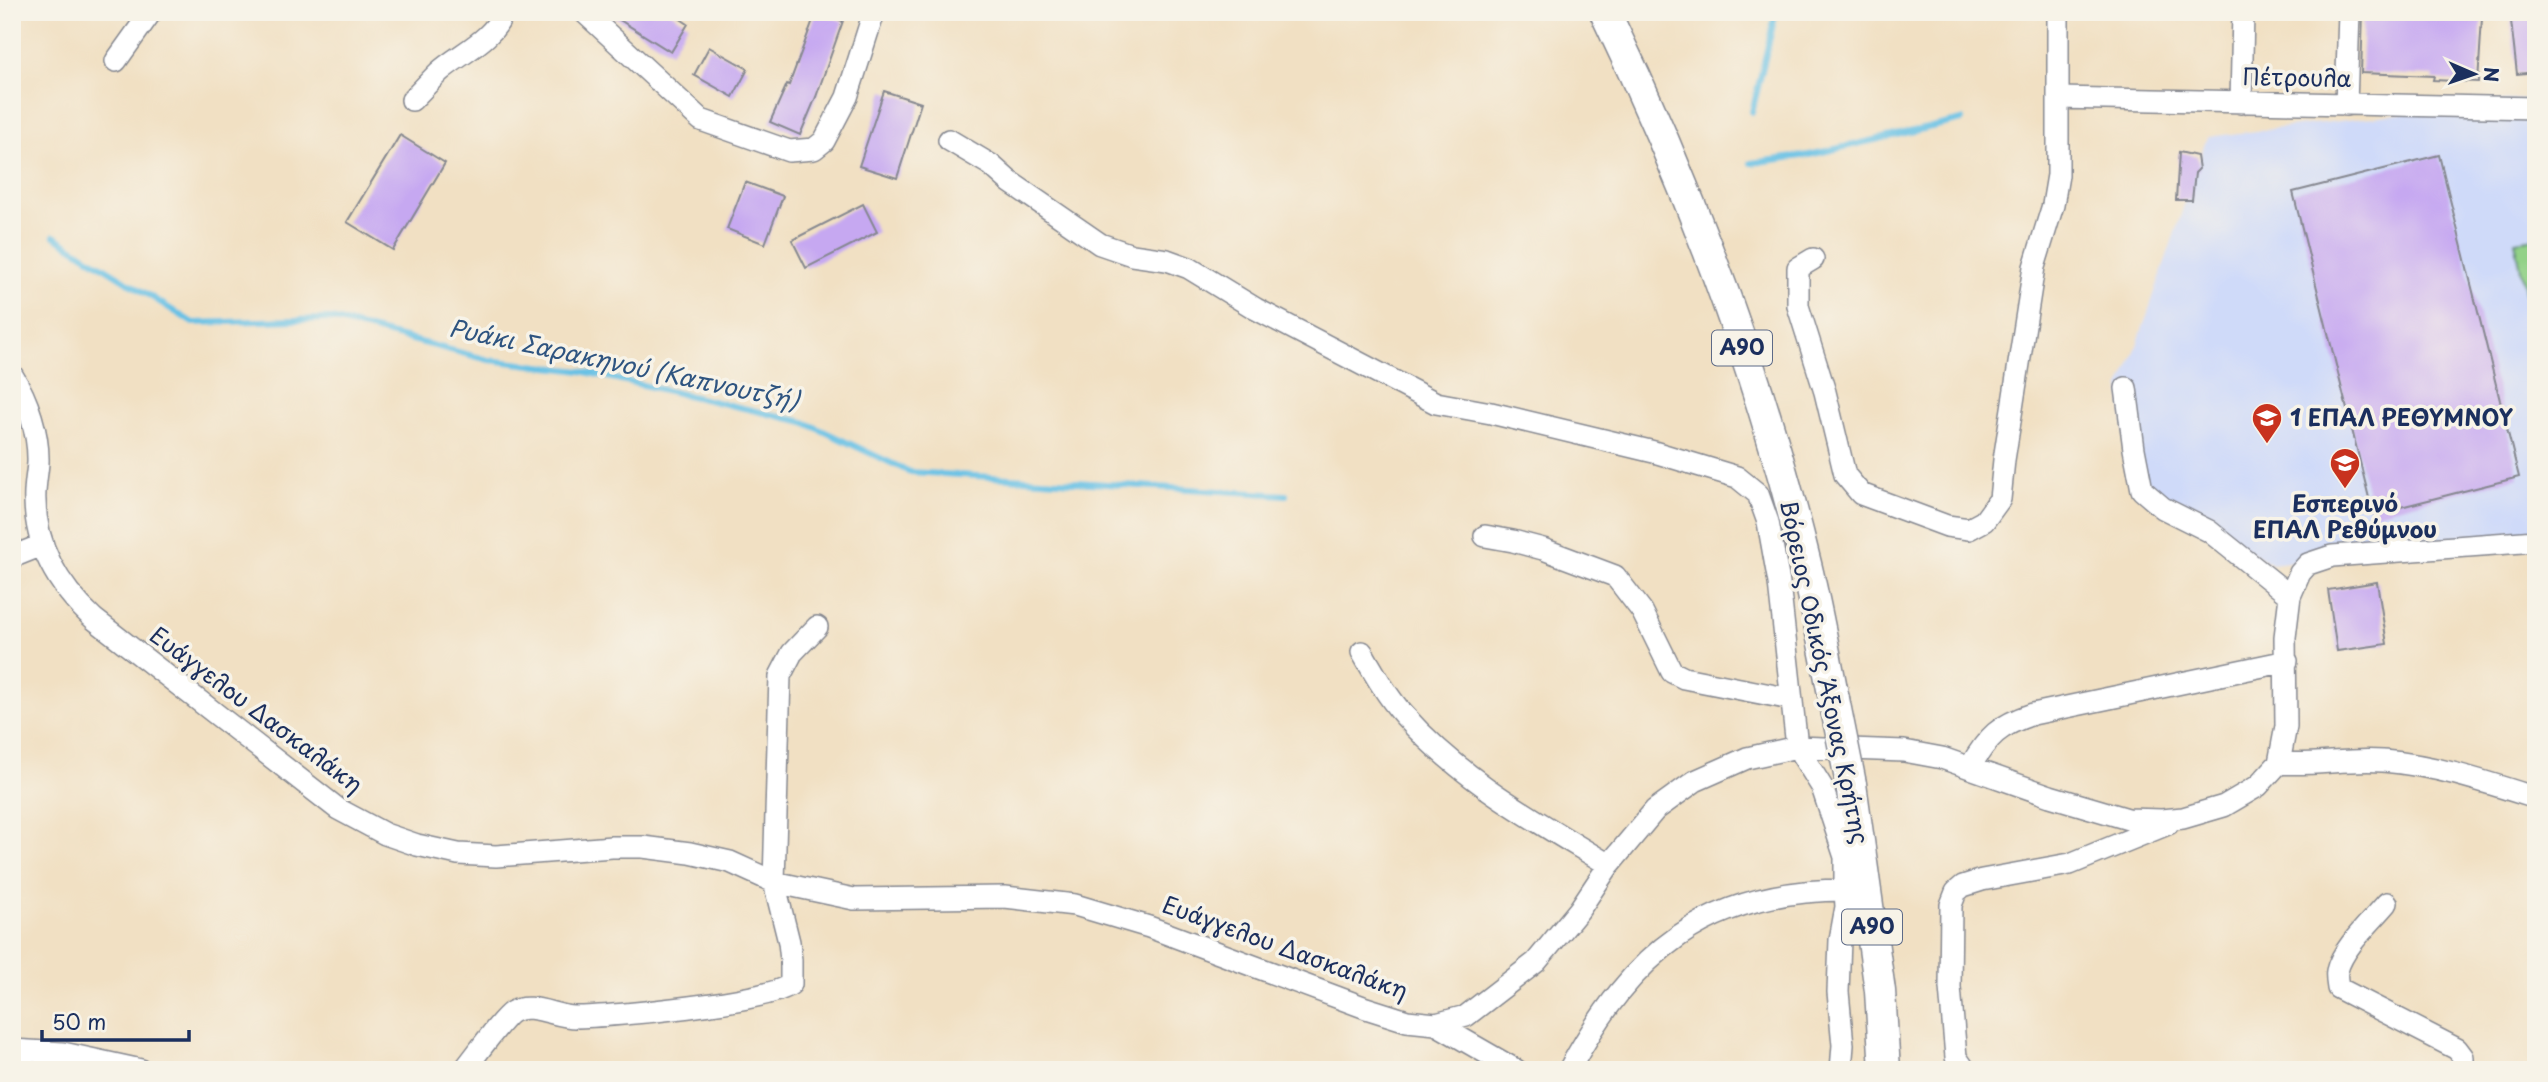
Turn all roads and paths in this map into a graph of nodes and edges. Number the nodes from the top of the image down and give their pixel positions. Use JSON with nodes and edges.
{"nodes":[{"id":1,"x":151,"y":12,"type":"edge"},
{"id":2,"x":503,"y":12,"type":"edge"},
{"id":3,"x":583,"y":12,"type":"edge"},
{"id":4,"x":874,"y":12,"type":"edge"},
{"id":5,"x":1605,"y":12,"type":"edge"},
{"id":6,"x":2058,"y":12,"type":"edge"},
{"id":7,"x":2243,"y":12,"type":"edge"},
{"id":8,"x":2349,"y":12,"type":"edge"},
{"id":9,"x":116,"y":61,"type":"dead end"},
{"id":10,"x":2058,"y":98,"type":"junction"},
{"id":11,"x":412,"y":100,"type":"dead end"},
{"id":12,"x":2241,"y":103,"type":"junction"},
{"id":13,"x":2346,"y":105,"type":"junction"},
{"id":14,"x":2536,"y":108,"type":"edge"},
{"id":15,"x":949,"y":140,"type":"dead end"},
{"id":16,"x":1814,"y":260,"type":"dead end"},
{"id":17,"x":12,"y":375,"type":"edge"},
{"id":18,"x":2126,"y":388,"type":"dead end"},
{"id":19,"x":1485,"y":536,"type":"dead end"},
{"id":20,"x":2536,"y":541,"type":"edge"},
{"id":21,"x":42,"y":545,"type":"junction"},
{"id":22,"x":12,"y":557,"type":"edge"},
{"id":23,"x":2290,"y":596,"type":"junction"},
{"id":24,"x":817,"y":627,"type":"dead end"},
{"id":25,"x":1362,"y":652,"type":"dead end"},
{"id":26,"x":2287,"y":661,"type":"junction"},
{"id":27,"x":1791,"y":699,"type":"junction"},
{"id":28,"x":1797,"y":747,"type":"junction"},
{"id":29,"x":2279,"y":763,"type":"junction"},
{"id":30,"x":1970,"y":767,"type":"junction"},
{"id":31,"x":2536,"y":798,"type":"edge"},
{"id":32,"x":2183,"y":818,"type":"junction"},
{"id":33,"x":1609,"y":865,"type":"junction"},
{"id":34,"x":774,"y":882,"type":"junction"},
{"id":35,"x":1845,"y":890,"type":"junction"},
{"id":36,"x":2387,"y":903,"type":"dead end"},
{"id":37,"x":1436,"y":1024,"type":"junction"},
{"id":38,"x":12,"y":1050,"type":"edge"},
{"id":39,"x":141,"y":1070,"type":"edge"},
{"id":40,"x":464,"y":1070,"type":"edge"},
{"id":41,"x":1516,"y":1070,"type":"edge"},
{"id":42,"x":1569,"y":1070,"type":"edge"},
{"id":43,"x":1841,"y":1070,"type":"edge"},
{"id":44,"x":1885,"y":1070,"type":"edge"},
{"id":45,"x":1965,"y":1070,"type":"edge"},
{"id":46,"x":2463,"y":1070,"type":"edge"}],
"edges":[{"from":1,"to":9,"type":"street"},
{"from":2,"to":11,"type":"street"},
{"from":3,"to":4,"type":"street"},
{"from":5,"to":44,"type":"highway","name":"Βόρειος Οδικός Άξονας Κρήτης","number":"Α90","bridge":true},
{"from":6,"to":10,"type":"street"},
{"from":7,"to":12,"type":"street"},
{"from":8,"to":13,"type":"street"},
{"from":10,"to":12,"type":"street","name":"Πέτρουλα"},
{"from":10,"to":16,"type":"street"},
{"from":12,"to":13,"type":"street","name":"Πέτρουλα"},
{"from":13,"to":14,"type":"street","name":"Πέτρουλα"},
{"from":15,"to":27,"type":"street"},
{"from":17,"to":21,"type":"street","name":"Ευάγγελου Δασκαλάκη"},
{"from":18,"to":23,"type":"street"},
{"from":19,"to":27,"type":"street"},
{"from":20,"to":23,"type":"street"},
{"from":21,"to":22,"type":"street"},
{"from":21,"to":34,"type":"street","name":"Ευάγγελου Δασκαλάκη"},
{"from":23,"to":26,"type":"street"},
{"from":24,"to":34,"type":"street"},
{"from":25,"to":33,"type":"street"},
{"from":26,"to":29,"type":"street"},
{"from":26,"to":30,"type":"street"},
{"from":27,"to":28,"type":"street"},
{"from":28,"to":30,"type":"street","name":"Ευάγγελου Δασκαλάκη"},
{"from":28,"to":33,"type":"street","name":"Ευάγγελου Δασκαλάκη"},
{"from":28,"to":35,"type":"street"},
{"from":29,"to":31,"type":"street"},
{"from":29,"to":32,"type":"street","name":"Ευάγγελου Δασκαλάκη"},
{"from":30,"to":32,"type":"street","name":"Ευάγγελου Δασκαλάκη"},
{"from":32,"to":45,"type":"street"},
{"from":33,"to":37,"type":"street","name":"Ευάγγελου Δασκαλάκη"},
{"from":34,"to":37,"type":"street","name":"Ευάγγελου Δασκαλάκη"},
{"from":34,"to":40,"type":"street"},
{"from":35,"to":42,"type":"street"},
{"from":35,"to":43,"type":"street"},
{"from":36,"to":46,"type":"street"},
{"from":37,"to":41,"type":"street"},
{"from":38,"to":39,"type":"street"}]}
